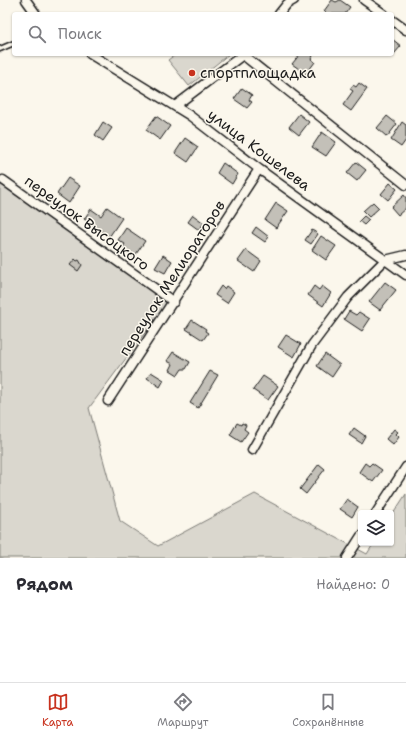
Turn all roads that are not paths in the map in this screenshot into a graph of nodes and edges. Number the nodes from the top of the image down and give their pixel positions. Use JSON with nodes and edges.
{"nodes":[{"id":1,"x":26,"y":0,"type":"edge"},
{"id":2,"x":294,"y":0,"type":"edge"},
{"id":3,"x":364,"y":0,"type":"edge"},
{"id":4,"x":35,"y":12,"type":"edge"},
{"id":5,"x":281,"y":12,"type":"edge"},
{"id":6,"x":381,"y":12,"type":"edge"},
{"id":7,"x":394,"y":21,"type":"edge"},
{"id":8,"x":406,"y":30,"type":"edge"},
{"id":9,"x":12,"y":44,"type":"edge"},
{"id":10,"x":0,"y":48,"type":"edge"},
{"id":11,"x":93,"y":56,"type":"edge"},
{"id":12,"x":241,"y":56,"type":"edge"},
{"id":13,"x":246,"y":56,"type":"edge"},
{"id":14,"x":175,"y":106,"type":"junction"},
{"id":15,"x":259,"y":169,"type":"junction"},
{"id":16,"x":3,"y":180,"type":"dead end"},
{"id":17,"x":406,"y":184,"type":"edge"},
{"id":18,"x":406,"y":255,"type":"edge"},
{"id":19,"x":385,"y":260,"type":"junction"},
{"id":20,"x":406,"y":274,"type":"edge"},
{"id":21,"x":174,"y":302,"type":"junction"},
{"id":22,"x":108,"y":401,"type":"dead end"},
{"id":23,"x":252,"y":450,"type":"dead end"},
{"id":24,"x":406,"y":467,"type":"edge"},
{"id":25,"x":378,"y":510,"type":"edge"},
{"id":26,"x":358,"y":541,"type":"edge"},
{"id":27,"x":347,"y":558,"type":"edge"}],
"edges":[{"from":1,"to":4,"type":"street"},
{"from":2,"to":5,"type":"street"},
{"from":3,"to":6,"type":"street"},
{"from":7,"to":8,"type":"street"},
{"from":9,"to":10,"type":"lane"},
{"from":11,"to":14,"type":"street","name":"улица Кошелева"},
{"from":12,"to":14,"type":"street"},
{"from":13,"to":17,"type":"street"},
{"from":14,"to":15,"type":"street","name":"улица Кошелева"},
{"from":15,"to":19,"type":"street","name":"улица Кошелева"},
{"from":15,"to":21,"type":"street","name":"переулок Мелиораторов"},
{"from":16,"to":21,"type":"street","name":"переулок Высоцкого"},
{"from":18,"to":19,"type":"street"},
{"from":19,"to":20,"type":"street","name":"улица Кошелева"},
{"from":19,"to":23,"type":"street"},
{"from":21,"to":22,"type":"street","name":"переулок Мелиораторов"},
{"from":24,"to":25,"type":"street"},
{"from":26,"to":27,"type":"street"}]}
